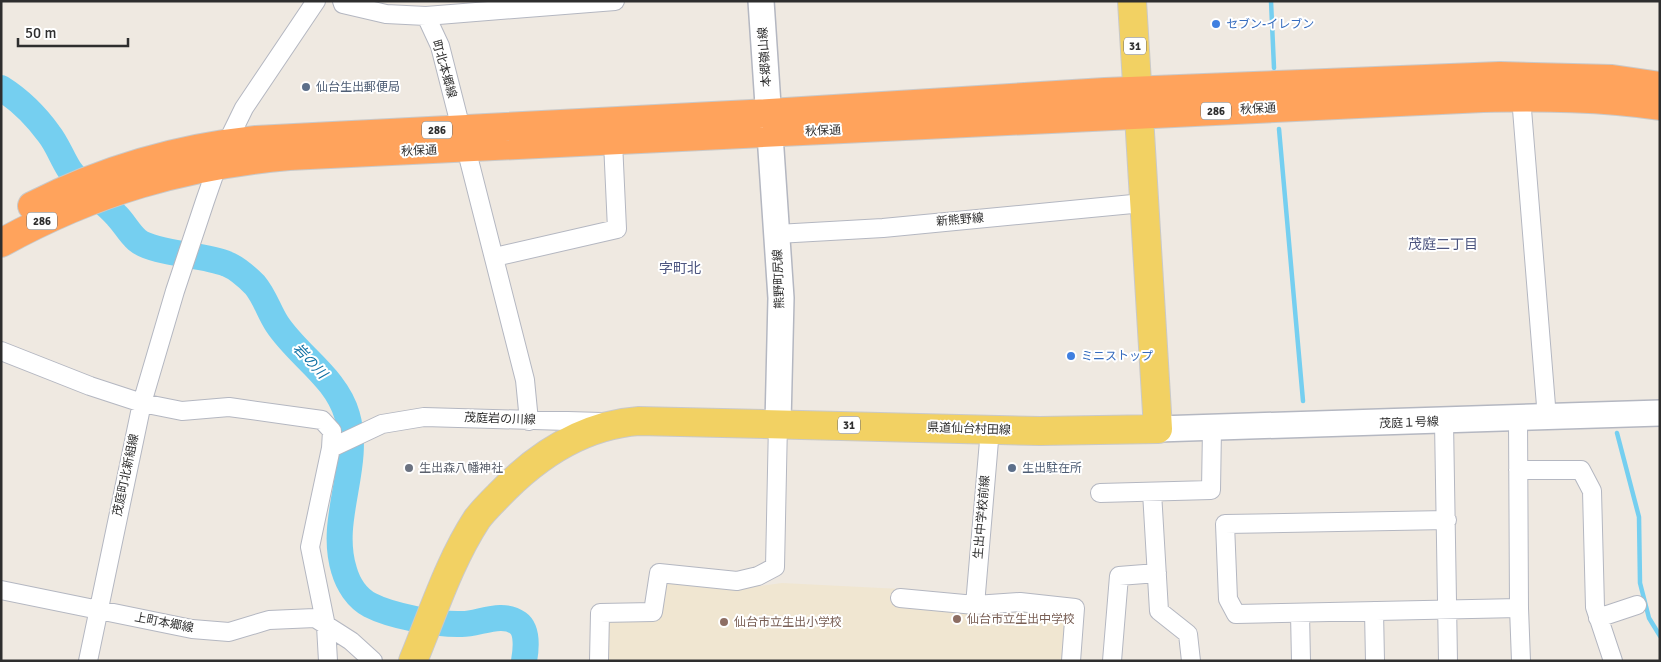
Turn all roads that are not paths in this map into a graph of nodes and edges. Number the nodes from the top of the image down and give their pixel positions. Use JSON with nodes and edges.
{"nodes":[{"id":1,"x":316,"y":1,"type":"edge"},
{"id":2,"x":324,"y":1,"type":"edge"},
{"id":3,"x":616,"y":1,"type":"edge"},
{"id":4,"x":761,"y":1,"type":"edge"},
{"id":5,"x":1132,"y":1,"type":"edge"},
{"id":6,"x":343,"y":3,"type":"edge"},
{"id":7,"x":426,"y":16,"type":"junction"},
{"id":8,"x":1660,"y":86,"type":"edge"},
{"id":9,"x":1521,"y":98,"type":"junction"},
{"id":10,"x":1139,"y":103,"type":"junction"},
{"id":11,"x":1660,"y":106,"type":"edge"},
{"id":12,"x":770,"y":123,"type":"junction"},
{"id":13,"x":463,"y":139,"type":"junction"},
{"id":14,"x":614,"y":142,"type":"junction"},
{"id":15,"x":222,"y":154,"type":"junction"},
{"id":16,"x":79,"y":194,"type":"junction"},
{"id":17,"x":1143,"y":203,"type":"junction"},
{"id":18,"x":1,"y":221,"type":"edge"},
{"id":19,"x":777,"y":234,"type":"junction"},
{"id":20,"x":1,"y":243,"type":"edge"},
{"id":21,"x":496,"y":257,"type":"junction"},
{"id":22,"x":1,"y":351,"type":"edge"},
{"id":23,"x":142,"y":403,"type":"junction"},
{"id":24,"x":1660,"y":413,"type":"edge"},
{"id":25,"x":1547,"y":418,"type":"junction"},
{"id":26,"x":1518,"y":419,"type":"junction"},
{"id":27,"x":529,"y":421,"type":"junction"},
{"id":28,"x":1444,"y":422,"type":"junction"},
{"id":29,"x":618,"y":423,"type":"junction"},
{"id":30,"x":778,"y":424,"type":"junction"},
{"id":31,"x":1212,"y":428,"type":"junction"},
{"id":32,"x":990,"y":429,"type":"junction"},
{"id":33,"x":1158,"y":429,"type":"junction"},
{"id":34,"x":336,"y":445,"type":"junction"},
{"id":35,"x":1518,"y":470,"type":"junction"},
{"id":36,"x":1152,"y":492,"type":"junction"},
{"id":37,"x":1100,"y":493,"type":"dead end"},
{"id":38,"x":1446,"y":520,"type":"junction"},
{"id":39,"x":1157,"y":573,"type":"junction"},
{"id":40,"x":1,"y":590,"type":"edge"},
{"id":41,"x":900,"y":598,"type":"dead end"},
{"id":42,"x":975,"y":605,"type":"junction"},
{"id":43,"x":1637,"y":605,"type":"dead end"},
{"id":44,"x":1518,"y":608,"type":"junction"},
{"id":45,"x":1447,"y":609,"type":"junction"},
{"id":46,"x":1374,"y":611,"type":"junction"},
{"id":47,"x":98,"y":612,"type":"junction"},
{"id":48,"x":1300,"y":613,"type":"junction"},
{"id":49,"x":1598,"y":618,"type":"junction"},
{"id":50,"x":326,"y":626,"type":"junction"},
{"id":51,"x":88,"y":661,"type":"edge"},
{"id":52,"x":328,"y":661,"type":"edge"},
{"id":53,"x":373,"y":661,"type":"edge"},
{"id":54,"x":413,"y":661,"type":"edge"},
{"id":55,"x":599,"y":661,"type":"edge"},
{"id":56,"x":1071,"y":661,"type":"edge"},
{"id":57,"x":1112,"y":661,"type":"edge"},
{"id":58,"x":1191,"y":661,"type":"edge"},
{"id":59,"x":1301,"y":661,"type":"edge"},
{"id":60,"x":1375,"y":661,"type":"edge"},
{"id":61,"x":1448,"y":661,"type":"edge"},
{"id":62,"x":1521,"y":661,"type":"edge"},
{"id":63,"x":1613,"y":661,"type":"edge"}],
"edges":[{"from":1,"to":15,"type":"street","name":"茂庭町北新組線"},
{"from":2,"to":6,"type":"street"},
{"from":3,"to":7,"type":"street"},
{"from":4,"to":12,"type":"street","name":"本郷嶺山線"},
{"from":5,"to":10,"type":"main road","number":"31"},
{"from":6,"to":7,"type":"street"},
{"from":7,"to":13,"type":"street","name":"町北本郷線"},
{"from":8,"to":10,"type":"highway","name":"秋保通","number":"286"},
{"from":9,"to":10,"type":"highway","name":"秋保通","number":"286"},
{"from":9,"to":11,"type":"highway","name":"秋保通","number":"286"},
{"from":9,"to":25,"type":"street"},
{"from":10,"to":12,"type":"highway","name":"秋保通","number":"286"},
{"from":10,"to":17,"type":"main road","number":"31"},
{"from":12,"to":13,"type":"highway","name":"秋保通","number":"286"},
{"from":12,"to":14,"type":"highway","name":"秋保通","number":"286"},
{"from":12,"to":19,"type":"street","name":"熊野町尻線"},
{"from":13,"to":14,"type":"highway","name":"秋保通","number":"286"},
{"from":13,"to":15,"type":"highway","name":"秋保通","number":"286"},
{"from":13,"to":21,"type":"street","name":"町北本郷線"},
{"from":14,"to":21,"type":"street"},
{"from":15,"to":16,"type":"highway","name":"秋保通","number":"286"},
{"from":15,"to":23,"type":"street","name":"茂庭町北新組線"},
{"from":16,"to":18,"type":"highway","name":"秋保通","number":"286"},
{"from":16,"to":20,"type":"highway","name":"秋保通","number":"286"},
{"from":17,"to":19,"type":"street","name":"新熊野線"},
{"from":17,"to":33,"type":"main road","number":"31"},
{"from":19,"to":30,"type":"street","name":"熊野町尻線"},
{"from":21,"to":27,"type":"street","name":"町北本郷線"},
{"from":22,"to":23,"type":"street"},
{"from":23,"to":34,"type":"street"},
{"from":23,"to":47,"type":"street","name":"茂庭町北新組線"},
{"from":24,"to":25,"type":"street","name":"茂庭１号線"},
{"from":25,"to":26,"type":"street","name":"茂庭１号線"},
{"from":26,"to":28,"type":"street","name":"茂庭１号線"},
{"from":26,"to":35,"type":"street"},
{"from":27,"to":29,"type":"street","name":"茂庭岩の川線"},
{"from":27,"to":34,"type":"street","name":"茂庭岩の川線"},
{"from":28,"to":31,"type":"street","name":"茂庭１号線"},
{"from":28,"to":38,"type":"street"},
{"from":29,"to":30,"type":"main road","name":"県道仙台村田線","number":"31"},
{"from":29,"to":54,"type":"main road","name":"県道仙台村田線","number":"31"},
{"from":30,"to":32,"type":"main road","name":"県道仙台村田線","number":"31"},
{"from":30,"to":55,"type":"street"},
{"from":31,"to":33,"type":"street","name":"茂庭１号線"},
{"from":31,"to":36,"type":"street"},
{"from":32,"to":33,"type":"main road","name":"県道仙台村田線","number":"31"},
{"from":32,"to":42,"type":"street","name":"生出中学校前線"},
{"from":34,"to":50,"type":"street"},
{"from":35,"to":44,"type":"street"},
{"from":35,"to":49,"type":"street"},
{"from":36,"to":37,"type":"street"},
{"from":36,"to":39,"type":"street"},
{"from":38,"to":45,"type":"street"},
{"from":38,"to":48,"type":"street"},
{"from":39,"to":57,"type":"street"},
{"from":39,"to":58,"type":"street"},
{"from":40,"to":47,"type":"street","name":"上町本郷線"},
{"from":41,"to":42,"type":"street"},
{"from":42,"to":56,"type":"street"},
{"from":43,"to":49,"type":"street"},
{"from":44,"to":45,"type":"street"},
{"from":44,"to":62,"type":"street"},
{"from":45,"to":46,"type":"street"},
{"from":45,"to":61,"type":"street"},
{"from":46,"to":48,"type":"street"},
{"from":46,"to":60,"type":"street"},
{"from":47,"to":50,"type":"street","name":"上町本郷線"},
{"from":47,"to":51,"type":"street","name":"茂庭町北新組線"},
{"from":48,"to":59,"type":"street"},
{"from":49,"to":63,"type":"street"},
{"from":50,"to":52,"type":"street"},
{"from":50,"to":53,"type":"street","name":"上町本郷線"}]}
